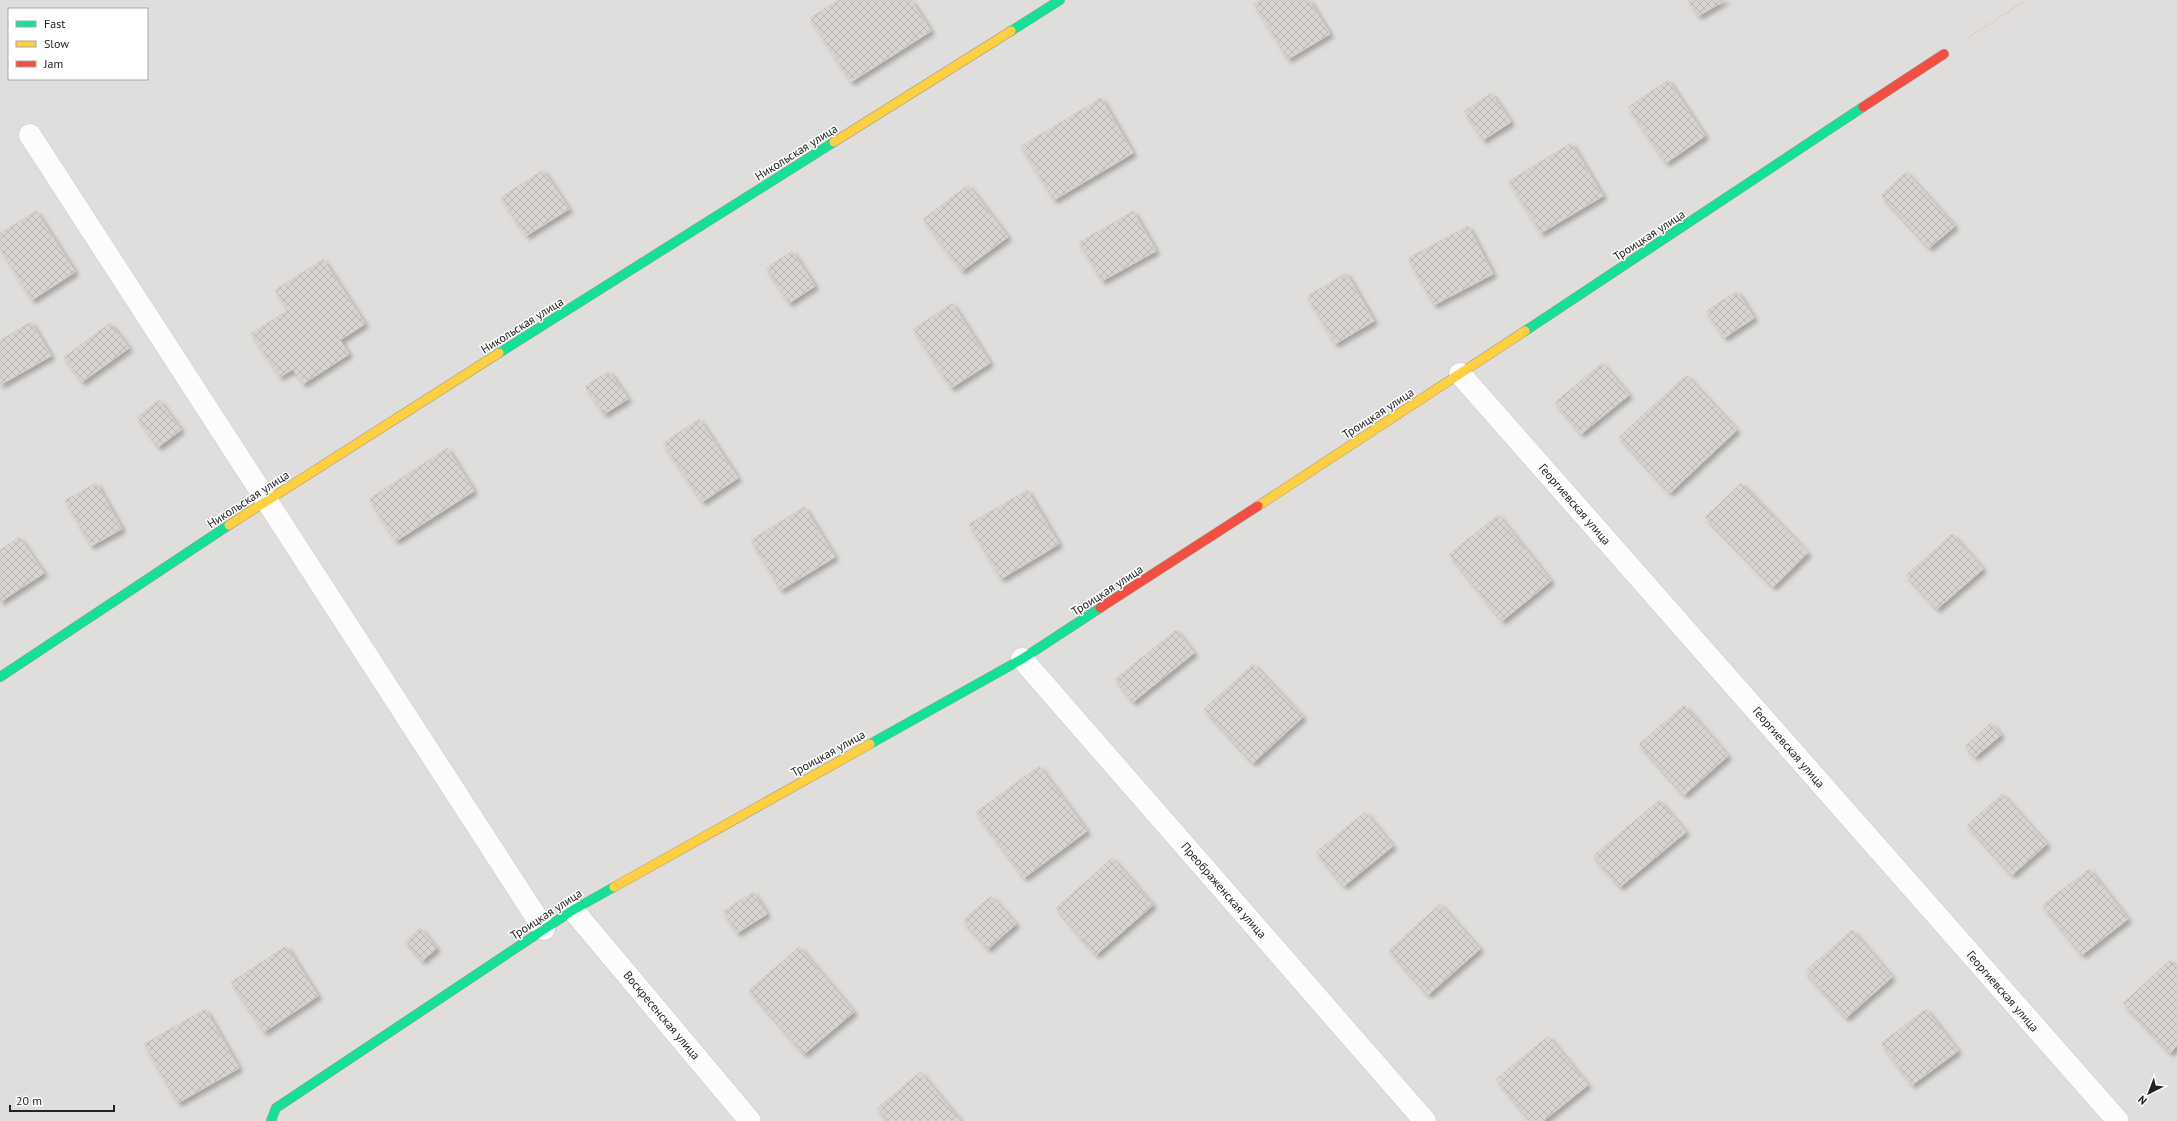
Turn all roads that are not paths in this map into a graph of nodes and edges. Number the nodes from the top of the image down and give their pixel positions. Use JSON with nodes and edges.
{"nodes":[{"id":1,"x":1060,"y":0,"type":"edge"},
{"id":2,"x":1944,"y":54,"type":"road end"},
{"id":3,"x":30,"y":135,"type":"dead end"},
{"id":4,"x":1460,"y":374,"type":"junction"},
{"id":5,"x":266,"y":500,"type":"junction"},
{"id":6,"x":1022,"y":659,"type":"junction"},
{"id":7,"x":0,"y":677,"type":"edge"},
{"id":8,"x":573,"y":910,"type":"junction"},
{"id":9,"x":544,"y":930,"type":"junction"},
{"id":10,"x":271,"y":1121,"type":"edge"},
{"id":11,"x":750,"y":1121,"type":"edge"},
{"id":12,"x":1425,"y":1121,"type":"edge"},
{"id":13,"x":2118,"y":1121,"type":"edge"}],
"edges":[{"from":1,"to":5,"type":"street","name":"Никольская улица"},
{"from":2,"to":4,"type":"street","name":"Троицкая улица"},
{"from":3,"to":5,"type":"street"},
{"from":4,"to":6,"type":"street","name":"Троицкая улица"},
{"from":4,"to":13,"type":"street","name":"Георгиевская улица"},
{"from":5,"to":7,"type":"street","name":"Никольская улица"},
{"from":5,"to":9,"type":"street"},
{"from":6,"to":8,"type":"street","name":"Троицкая улица"},
{"from":6,"to":12,"type":"street","name":"Преображенская улица"},
{"from":8,"to":9,"type":"street","name":"Троицкая улица"},
{"from":8,"to":11,"type":"street","name":"Воскресенская улица"},
{"from":9,"to":10,"type":"street","name":"Троицкая улица"}]}
